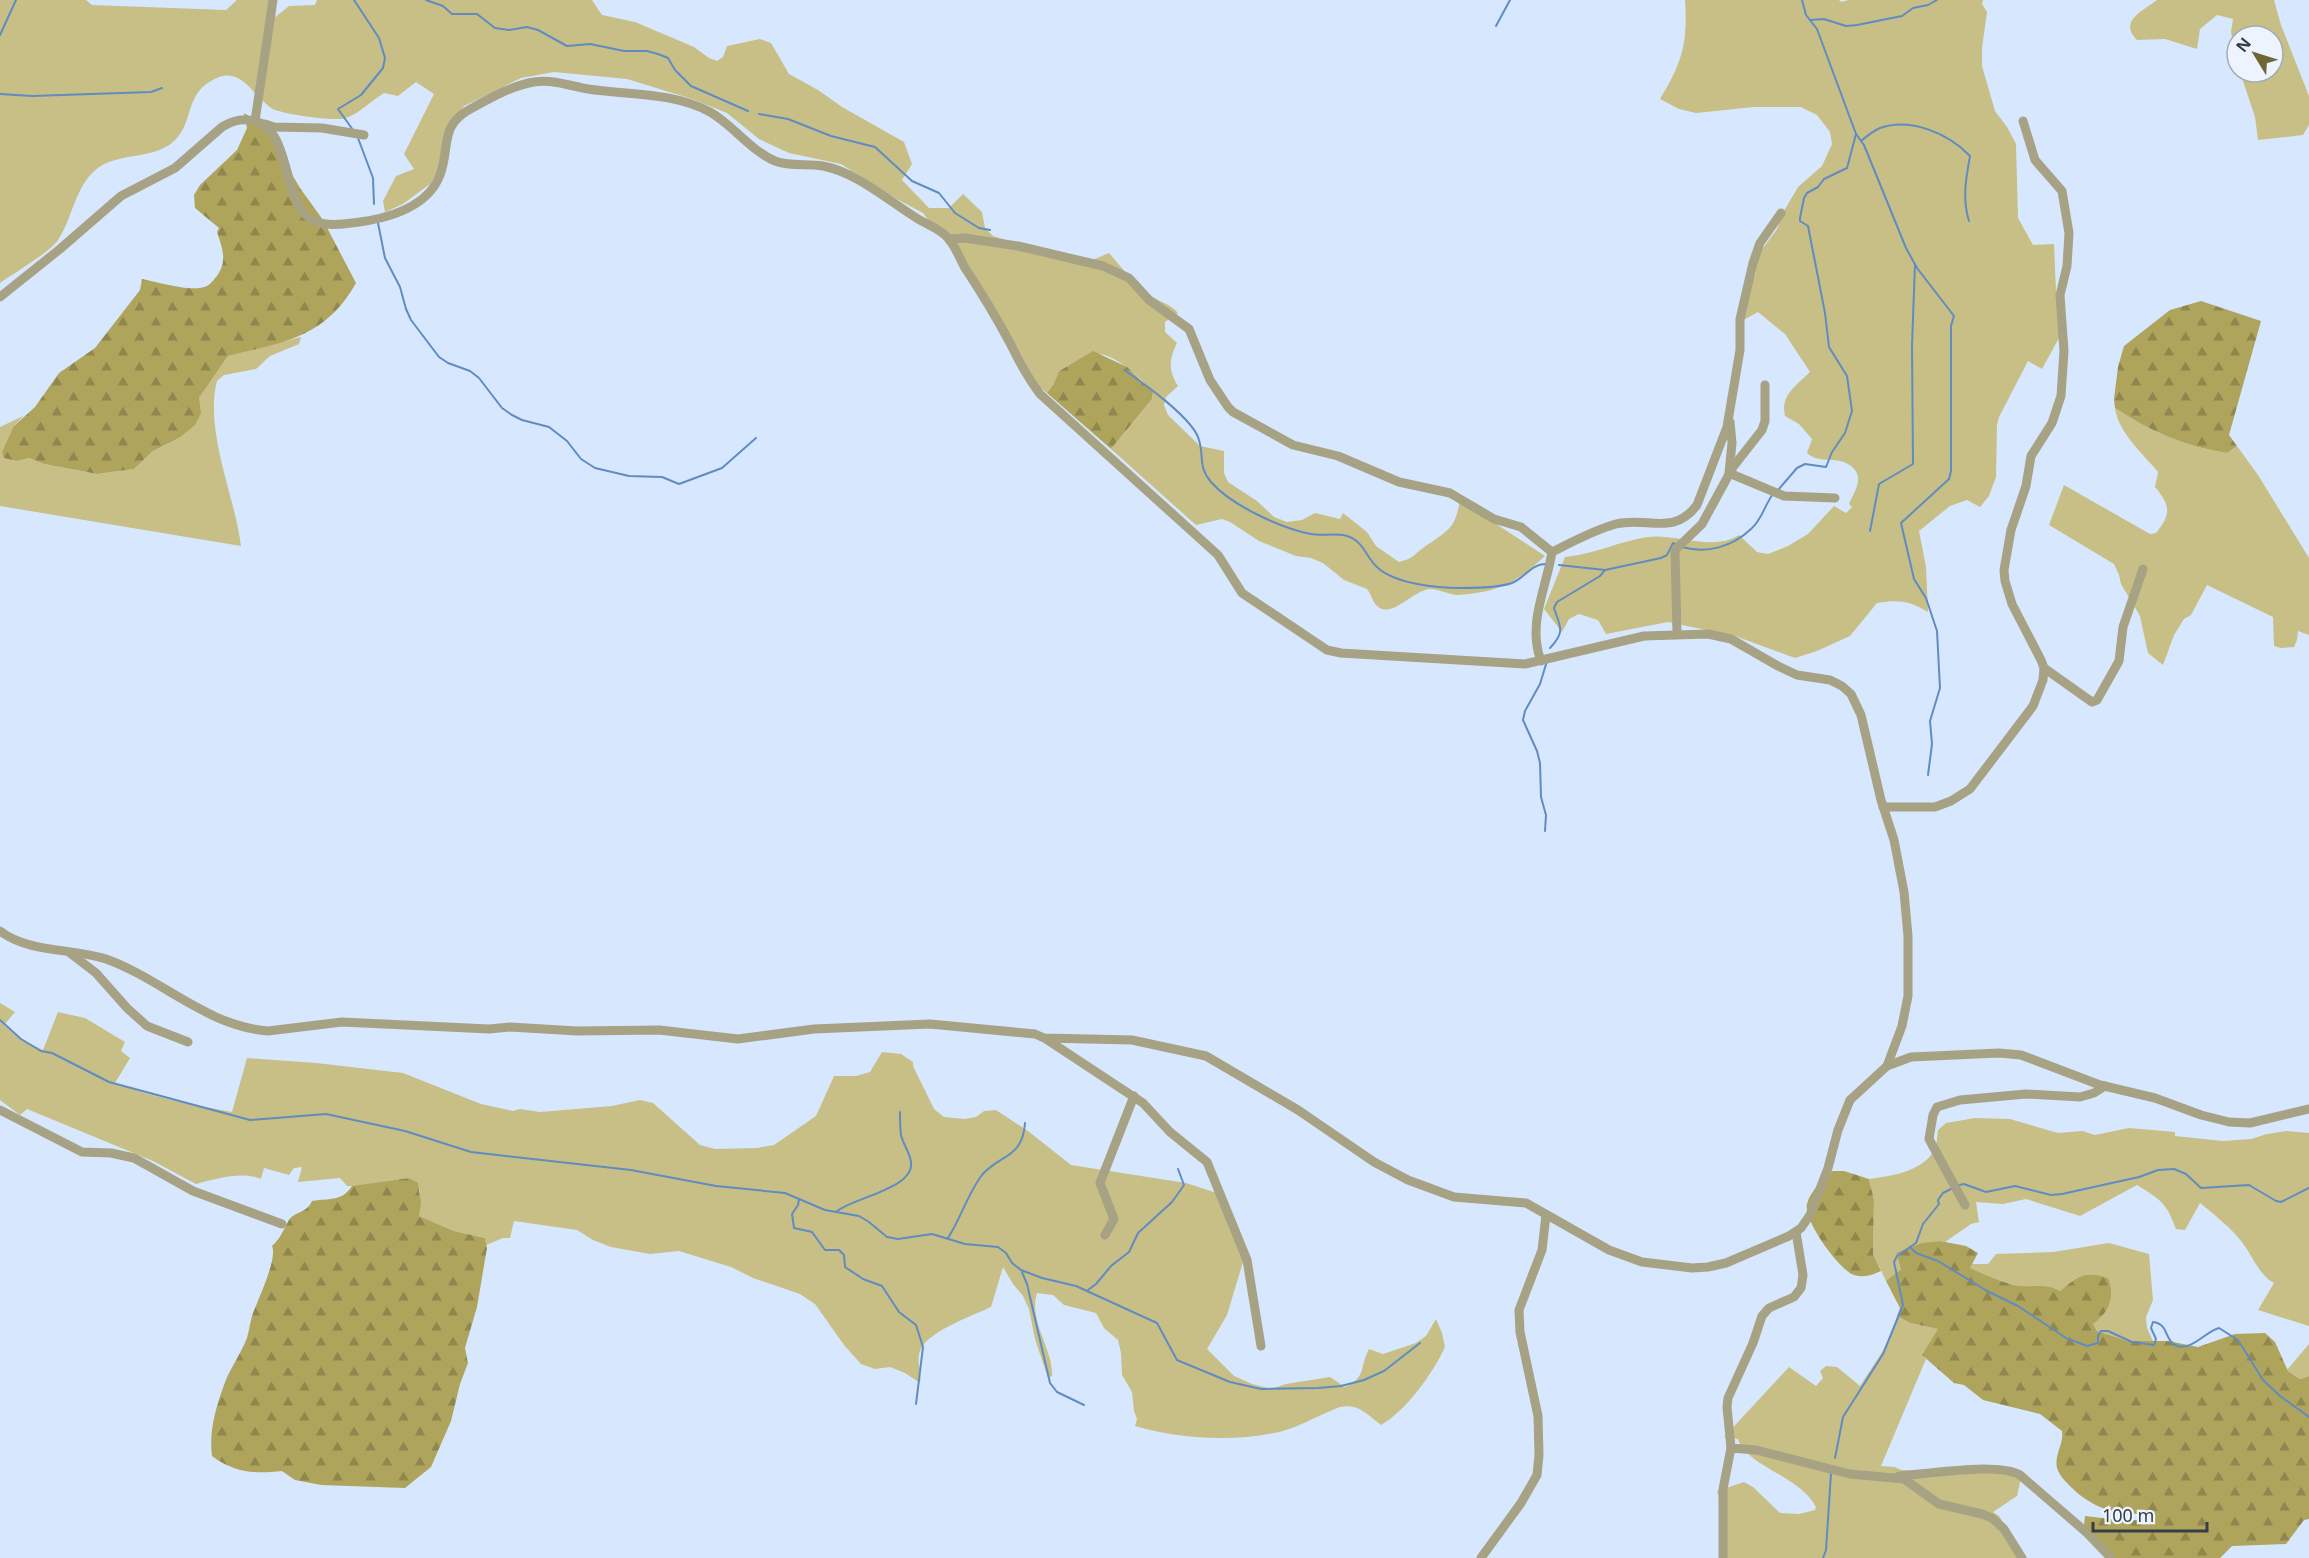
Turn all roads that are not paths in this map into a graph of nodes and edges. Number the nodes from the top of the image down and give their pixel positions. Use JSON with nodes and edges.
{"nodes":[{"id":1,"x":273,"y":0,"type":"edge"},
{"id":2,"x":257,"y":121,"type":"junction"},
{"id":3,"x":2023,"y":121,"type":"dead end"},
{"id":4,"x":364,"y":135,"type":"dead end"},
{"id":5,"x":1781,"y":213,"type":"dead end"},
{"id":6,"x":949,"y":239,"type":"junction"},
{"id":7,"x":0,"y":297,"type":"edge"},
{"id":8,"x":1765,"y":385,"type":"dead end"},
{"id":9,"x":1729,"y":417,"type":"junction"},
{"id":10,"x":1729,"y":473,"type":"junction"},
{"id":11,"x":1835,"y":498,"type":"dead end"},
{"id":12,"x":1552,"y":552,"type":"junction"},
{"id":13,"x":2143,"y":569,"type":"dead end"},
{"id":14,"x":1677,"y":634,"type":"junction"},
{"id":15,"x":1541,"y":661,"type":"junction"},
{"id":16,"x":2044,"y":668,"type":"junction"},
{"id":17,"x":1883,"y":807,"type":"junction"},
{"id":18,"x":0,"y":931,"type":"edge"},
{"id":19,"x":65,"y":950,"type":"junction"},
{"id":20,"x":1044,"y":1038,"type":"junction"},
{"id":21,"x":188,"y":1041,"type":"dead end"},
{"id":22,"x":1887,"y":1066,"type":"junction"},
{"id":23,"x":2105,"y":1086,"type":"junction"},
{"id":24,"x":1134,"y":1096,"type":"junction"},
{"id":25,"x":2309,"y":1109,"type":"edge"},
{"id":26,"x":0,"y":1110,"type":"edge"},
{"id":27,"x":1965,"y":1205,"type":"dead end"},
{"id":28,"x":1546,"y":1215,"type":"junction"},
{"id":29,"x":282,"y":1224,"type":"dead end"},
{"id":30,"x":1796,"y":1232,"type":"junction"},
{"id":31,"x":1105,"y":1235,"type":"dead end"},
{"id":32,"x":1261,"y":1346,"type":"dead end"},
{"id":33,"x":1731,"y":1448,"type":"junction"},
{"id":34,"x":1897,"y":1477,"type":"junction"},
{"id":35,"x":1481,"y":1558,"type":"edge"},
{"id":36,"x":1723,"y":1558,"type":"edge"},
{"id":37,"x":2022,"y":1558,"type":"edge"},
{"id":38,"x":2111,"y":1558,"type":"edge"}],
"edges":[{"from":1,"to":2,"type":"street"},
{"from":2,"to":4,"type":"street"},
{"from":2,"to":6,"type":"street"},
{"from":2,"to":7,"type":"street"},
{"from":3,"to":16,"type":"street"},
{"from":5,"to":9,"type":"street"},
{"from":6,"to":12,"type":"street"},
{"from":6,"to":15,"type":"street"},
{"from":8,"to":10,"type":"street"},
{"from":9,"to":10,"type":"street"},
{"from":9,"to":12,"type":"street"},
{"from":10,"to":11,"type":"street"},
{"from":10,"to":14,"type":"street"},
{"from":12,"to":15,"type":"street"},
{"from":13,"to":16,"type":"street"},
{"from":14,"to":15,"type":"street"},
{"from":14,"to":17,"type":"street"},
{"from":16,"to":17,"type":"street"},
{"from":17,"to":22,"type":"street"},
{"from":18,"to":19,"type":"street"},
{"from":19,"to":20,"type":"street"},
{"from":19,"to":21,"type":"street"},
{"from":20,"to":24,"type":"street"},
{"from":20,"to":28,"type":"street"},
{"from":22,"to":23,"type":"street"},
{"from":22,"to":30,"type":"street"},
{"from":23,"to":25,"type":"street"},
{"from":23,"to":27,"type":"street"},
{"from":24,"to":31,"type":"street"},
{"from":24,"to":32,"type":"street"},
{"from":26,"to":29,"type":"street"},
{"from":28,"to":30,"type":"street"},
{"from":28,"to":35,"type":"street"},
{"from":30,"to":33,"type":"street"},
{"from":33,"to":34,"type":"street"},
{"from":33,"to":36,"type":"street"},
{"from":34,"to":37,"type":"street"},
{"from":34,"to":38,"type":"street"}]}
